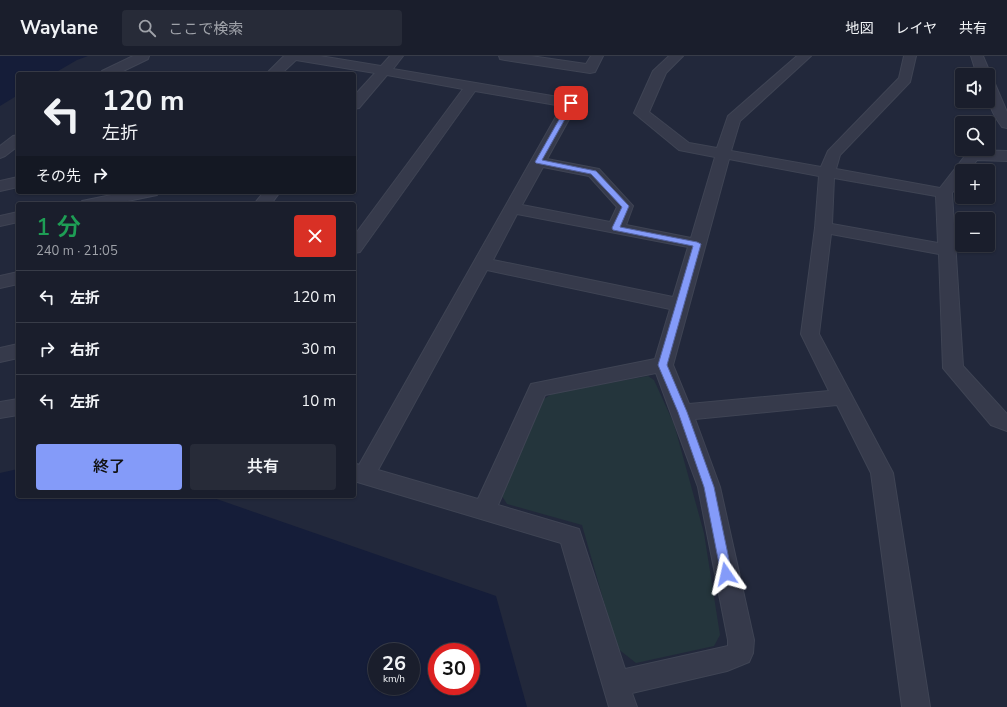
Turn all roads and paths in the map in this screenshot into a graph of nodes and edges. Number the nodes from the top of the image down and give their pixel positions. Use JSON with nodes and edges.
{"nodes":[{"id":1,"x":143,"y":56,"type":"edge"},
{"id":2,"x":292,"y":56,"type":"edge"},
{"id":3,"x":297,"y":56,"type":"edge"},
{"id":4,"x":397,"y":56,"type":"edge"},
{"id":5,"x":505,"y":56,"type":"edge"},
{"id":6,"x":596,"y":56,"type":"edge"},
{"id":7,"x":677,"y":56,"type":"edge"},
{"id":8,"x":910,"y":56,"type":"edge"},
{"id":9,"x":977,"y":56,"type":"edge"},
{"id":10,"x":802,"y":57,"type":"edge"},
{"id":11,"x":981,"y":68,"type":"edge"},
{"id":12,"x":111,"y":72,"type":"edge"},
{"id":13,"x":275,"y":72,"type":"edge"},
{"id":14,"x":384,"y":72,"type":"junction"},
{"id":15,"x":471,"y":87,"type":"junction"},
{"id":16,"x":995,"y":100,"type":"edge"},
{"id":17,"x":356,"y":103,"type":"edge"},
{"id":18,"x":1007,"y":124,"type":"edge"},
{"id":19,"x":16,"y":141,"type":"edge"},
{"id":20,"x":0,"y":153,"type":"edge"},
{"id":21,"x":722,"y":154,"type":"junction"},
{"id":22,"x":1007,"y":156,"type":"edge"},
{"id":23,"x":538,"y":162,"type":"junction"},
{"id":24,"x":827,"y":172,"type":"junction"},
{"id":25,"x":16,"y":182,"type":"edge"},
{"id":26,"x":0,"y":186,"type":"edge"},
{"id":27,"x":944,"y":193,"type":"junction"},
{"id":28,"x":140,"y":194,"type":"edge"},
{"id":29,"x":270,"y":194,"type":"edge"},
{"id":30,"x":98,"y":202,"type":"edge"},
{"id":31,"x":264,"y":202,"type":"edge"},
{"id":32,"x":512,"y":208,"type":"junction"},
{"id":33,"x":16,"y":217,"type":"edge"},
{"id":34,"x":0,"y":220,"type":"edge"},
{"id":35,"x":616,"y":228,"type":"junction"},
{"id":36,"x":823,"y":228,"type":"junction"},
{"id":37,"x":697,"y":244,"type":"junction"},
{"id":38,"x":356,"y":245,"type":"edge"},
{"id":39,"x":947,"y":250,"type":"junction"},
{"id":40,"x":482,"y":263,"type":"junction"},
{"id":41,"x":16,"y":278,"type":"edge"},
{"id":42,"x":0,"y":282,"type":"edge"},
{"id":43,"x":680,"y":305,"type":"junction"},
{"id":44,"x":16,"y":351,"type":"edge"},
{"id":45,"x":0,"y":355,"type":"edge"},
{"id":46,"x":663,"y":365,"type":"junction"},
{"id":47,"x":843,"y":397,"type":"junction"},
{"id":48,"x":16,"y":407,"type":"edge"},
{"id":49,"x":0,"y":410,"type":"edge"},
{"id":50,"x":682,"y":412,"type":"junction"},
{"id":51,"x":1007,"y":423,"type":"edge"},
{"id":52,"x":359,"y":473,"type":"edge"},
{"id":53,"x":484,"y":510,"type":"junction"},
{"id":54,"x":615,"y":684,"type":"junction"},
{"id":55,"x":623,"y":707,"type":"edge"},
{"id":56,"x":916,"y":707,"type":"edge"}],
"edges":[{"from":1,"to":12,"type":"street"},
{"from":2,"to":13,"type":"street"},
{"from":3,"to":14,"type":"street"},
{"from":4,"to":14,"type":"street"},
{"from":5,"to":6,"type":"street"},
{"from":7,"to":21,"type":"street"},
{"from":8,"to":24,"type":"street"},
{"from":9,"to":11,"type":"street"},
{"from":10,"to":21,"type":"street"},
{"from":14,"to":15,"type":"street"},
{"from":14,"to":17,"type":"street"},
{"from":15,"to":23,"type":"street"},
{"from":15,"to":38,"type":"street"},
{"from":16,"to":18,"type":"street"},
{"from":19,"to":20,"type":"street"},
{"from":21,"to":24,"type":"street"},
{"from":21,"to":37,"type":"street"},
{"from":22,"to":27,"type":"street"},
{"from":23,"to":32,"type":"street"},
{"from":23,"to":35,"type":"street"},
{"from":24,"to":27,"type":"street"},
{"from":24,"to":36,"type":"street"},
{"from":25,"to":26,"type":"street"},
{"from":27,"to":39,"type":"street"},
{"from":28,"to":30,"type":"street"},
{"from":29,"to":31,"type":"street"},
{"from":32,"to":35,"type":"street"},
{"from":32,"to":40,"type":"street"},
{"from":33,"to":34,"type":"street"},
{"from":35,"to":37,"type":"street"},
{"from":36,"to":39,"type":"street"},
{"from":36,"to":47,"type":"street"},
{"from":37,"to":43,"type":"street"},
{"from":39,"to":51,"type":"street"},
{"from":40,"to":43,"type":"street"},
{"from":40,"to":52,"type":"street"},
{"from":41,"to":42,"type":"street"},
{"from":43,"to":46,"type":"street"},
{"from":44,"to":45,"type":"street"},
{"from":46,"to":50,"type":"street"},
{"from":46,"to":53,"type":"street"},
{"from":47,"to":50,"type":"street"},
{"from":47,"to":56,"type":"street"},
{"from":48,"to":49,"type":"street"},
{"from":50,"to":54,"type":"street"},
{"from":52,"to":53,"type":"street"},
{"from":53,"to":54,"type":"street"},
{"from":54,"to":55,"type":"street"}]}
